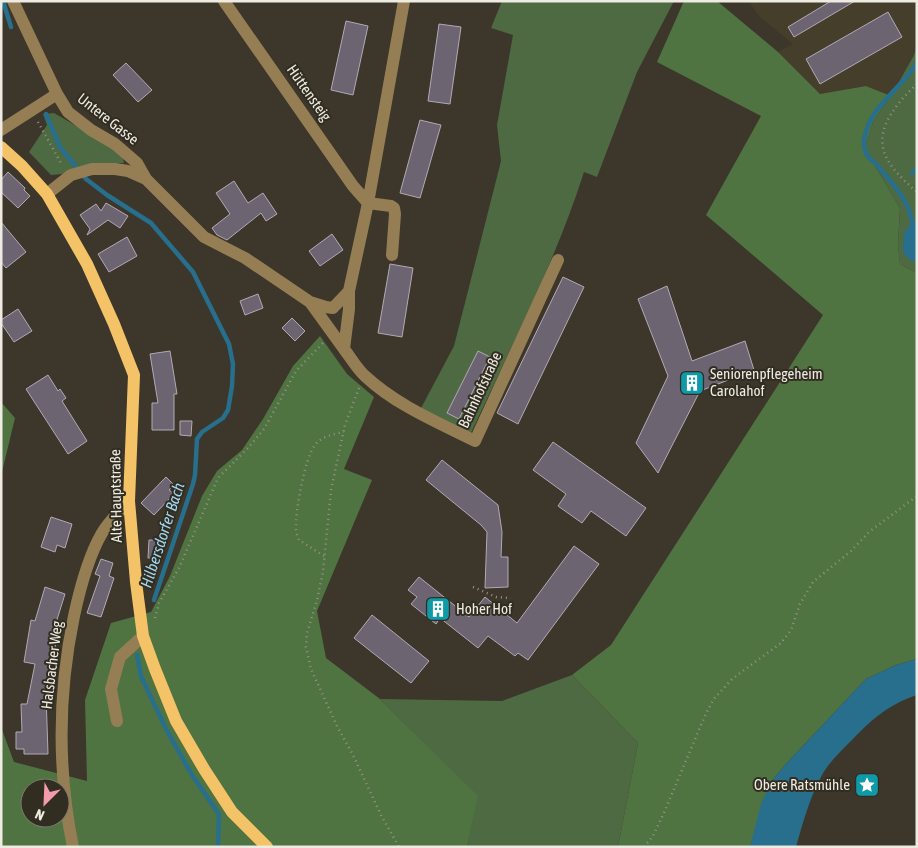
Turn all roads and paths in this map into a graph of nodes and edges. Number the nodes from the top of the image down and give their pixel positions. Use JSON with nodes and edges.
{"nodes":[{"id":1,"x":13,"y":1,"type":"edge"},
{"id":2,"x":224,"y":1,"type":"edge"},
{"id":3,"x":404,"y":1,"type":"edge"},
{"id":4,"x":917,"y":84,"type":"edge"},
{"id":5,"x":57,"y":94,"type":"junction"},
{"id":6,"x":31,"y":110,"type":"junction"},
{"id":7,"x":1,"y":130,"type":"edge"},
{"id":8,"x":1,"y":146,"type":"edge"},
{"id":9,"x":70,"y":176,"type":"junction"},
{"id":10,"x":146,"y":179,"type":"junction"},
{"id":11,"x":917,"y":192,"type":"edge"},
{"id":12,"x":47,"y":194,"type":"junction"},
{"id":13,"x":368,"y":203,"type":"junction"},
{"id":14,"x":392,"y":255,"type":"dead end"},
{"id":15,"x":558,"y":260,"type":"dead end"},
{"id":16,"x":349,"y":292,"type":"junction"},
{"id":17,"x":310,"y":302,"type":"junction"},
{"id":18,"x":333,"y":334,"type":"junction"},
{"id":19,"x":344,"y":348,"type":"junction"},
{"id":20,"x":364,"y":375,"type":"junction"},
{"id":21,"x":344,"y":432,"type":"junction"},
{"id":22,"x":917,"y":496,"type":"edge"},
{"id":23,"x":129,"y":501,"type":"junction"},
{"id":24,"x":325,"y":556,"type":"junction"},
{"id":25,"x":473,"y":587,"type":"dead end"},
{"id":26,"x":511,"y":598,"type":"dead end"},
{"id":27,"x":154,"y":623,"type":"dead end"},
{"id":28,"x":143,"y":636,"type":"junction"},
{"id":29,"x":117,"y":721,"type":"dead end"},
{"id":30,"x":73,"y":847,"type":"edge"},
{"id":31,"x":267,"y":847,"type":"edge"},
{"id":32,"x":399,"y":847,"type":"edge"},
{"id":33,"x":644,"y":847,"type":"edge"}],
"edges":[{"from":1,"to":5,"type":"street","name":"Untere Gasse"},
{"from":2,"to":13,"type":"street","name":"Hüttensteig"},
{"from":3,"to":13,"type":"street"},
{"from":4,"to":11,"type":"path"},
{"from":5,"to":6,"type":"street"},
{"from":5,"to":10,"type":"street","name":"Untere Gasse"},
{"from":6,"to":7,"type":"street"},
{"from":6,"to":9,"type":"path"},
{"from":8,"to":12,"type":"main road","name":"Alte Hauptstraße"},
{"from":9,"to":10,"type":"street","name":"Bahnhofstraße"},
{"from":9,"to":12,"type":"street","name":"Bahnhofstraße"},
{"from":10,"to":17,"type":"street","name":"Bahnhofstraße"},
{"from":12,"to":23,"type":"main road","name":"Alte Hauptstraße"},
{"from":13,"to":14,"type":"street"},
{"from":13,"to":16,"type":"street"},
{"from":15,"to":20,"type":"street","name":"Bahnhofstraße"},
{"from":16,"to":17,"type":"street","name":"Bahnhofstraße"},
{"from":16,"to":19,"type":"street"},
{"from":17,"to":18,"type":"street","name":"Bahnhofstraße"},
{"from":18,"to":19,"type":"street","name":"Bahnhofstraße"},
{"from":18,"to":27,"type":"path"},
{"from":19,"to":20,"type":"street","name":"Bahnhofstraße"},
{"from":20,"to":21,"type":"path"},
{"from":21,"to":24,"type":"path"},
{"from":21,"to":24,"type":"path"},
{"from":22,"to":33,"type":"path"},
{"from":23,"to":28,"type":"main road","name":"Alte Hauptstraße"},
{"from":23,"to":30,"type":"street","name":"Halsbacher Weg"},
{"from":24,"to":32,"type":"path"},
{"from":25,"to":26,"type":"path"},
{"from":28,"to":29,"type":"street"},
{"from":28,"to":31,"type":"main road","name":"Alte Hauptstraße"}]}
